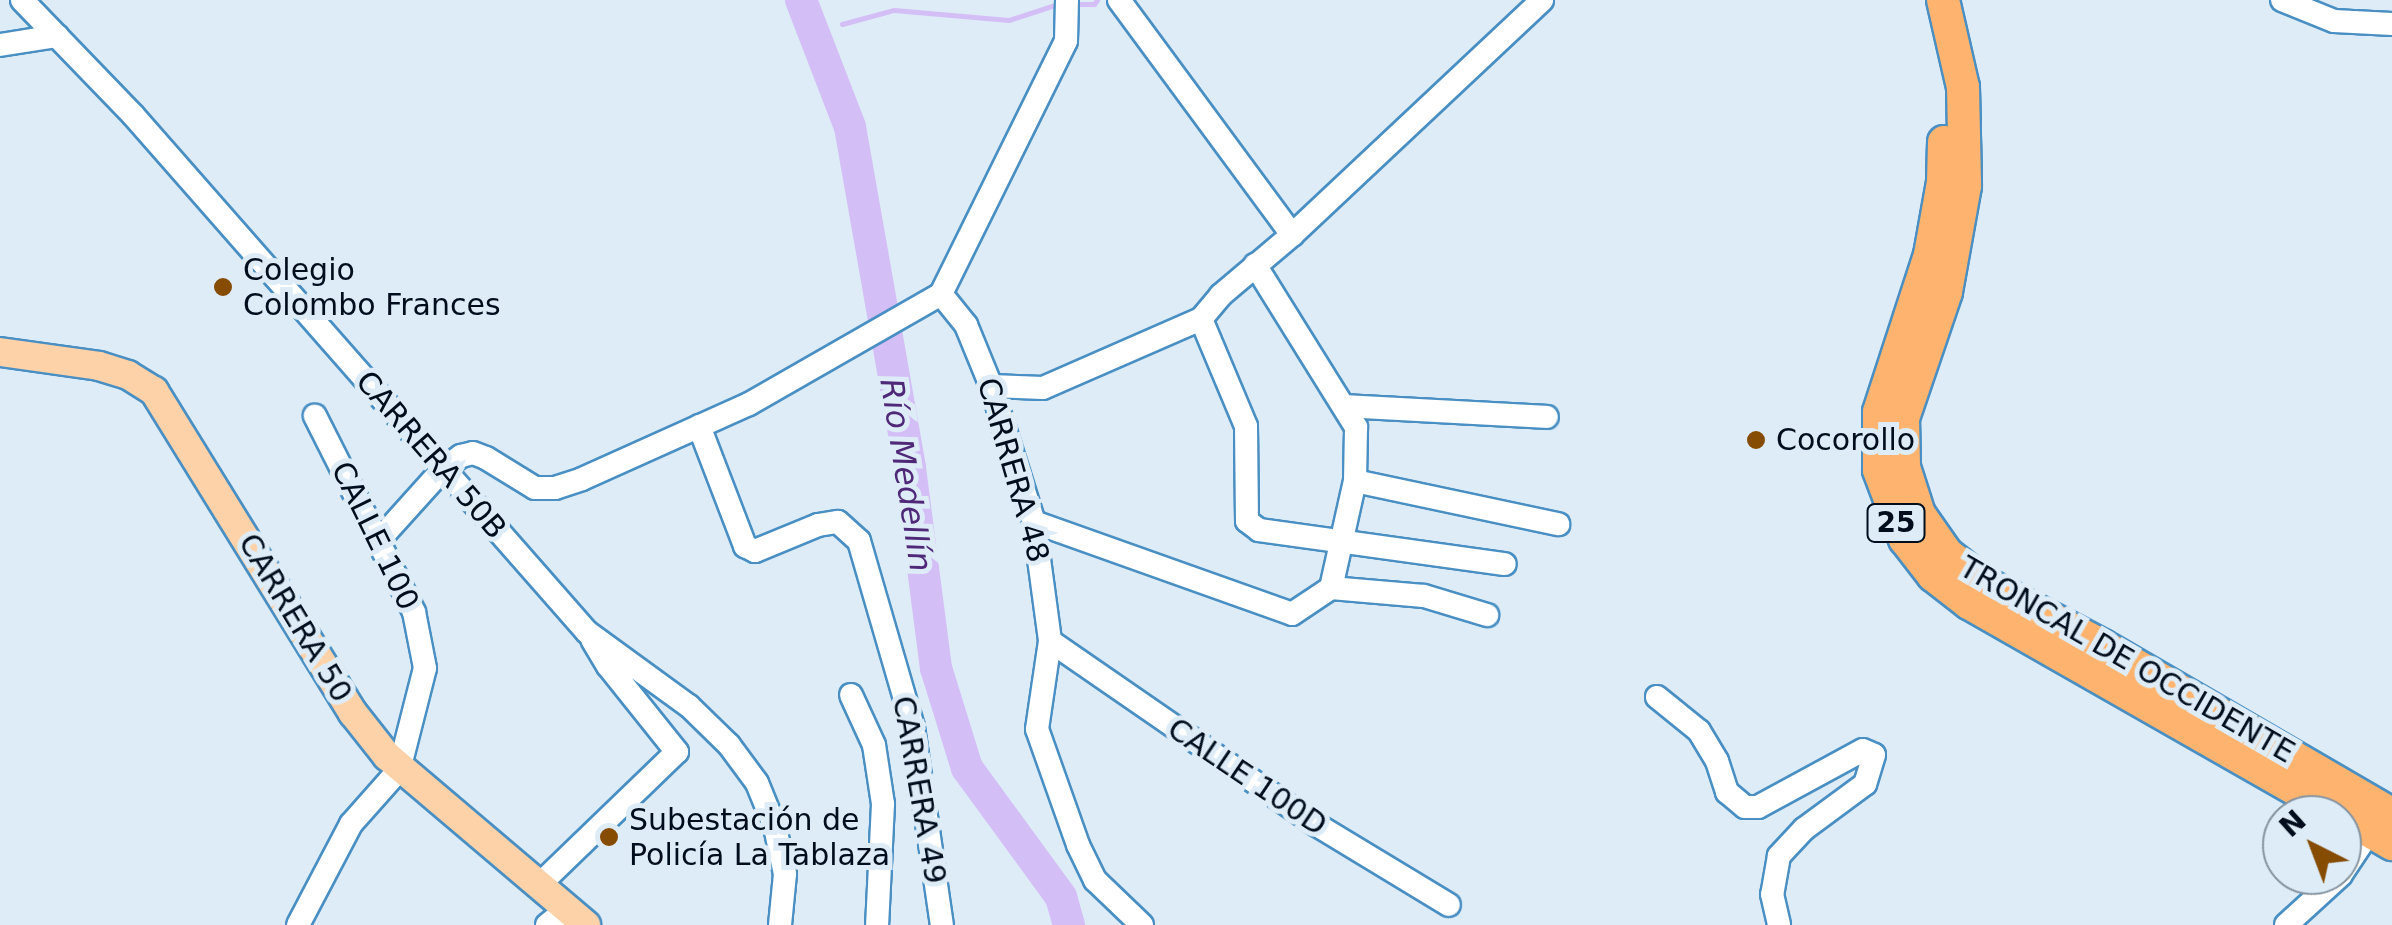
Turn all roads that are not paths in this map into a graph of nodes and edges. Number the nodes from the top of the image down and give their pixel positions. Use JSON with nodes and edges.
{"nodes":[{"id":1,"x":22,"y":0,"type":"edge"},
{"id":2,"x":1119,"y":0,"type":"edge"},
{"id":3,"x":1542,"y":0,"type":"edge"},
{"id":4,"x":1919,"y":0,"type":"edge"},
{"id":5,"x":1944,"y":0,"type":"edge"},
{"id":6,"x":2282,"y":0,"type":"edge"},
{"id":7,"x":1067,"y":6,"type":"edge"},
{"id":8,"x":2392,"y":24,"type":"edge"},
{"id":9,"x":56,"y":36,"type":"junction"},
{"id":10,"x":0,"y":45,"type":"edge"},
{"id":11,"x":1292,"y":235,"type":"junction"},
{"id":12,"x":1255,"y":265,"type":"junction"},
{"id":13,"x":941,"y":294,"type":"junction"},
{"id":14,"x":1200,"y":319,"type":"junction"},
{"id":15,"x":0,"y":352,"type":"edge"},
{"id":16,"x":991,"y":386,"type":"junction"},
{"id":17,"x":1345,"y":406,"type":"junction"},
{"id":18,"x":315,"y":416,"type":"dead end"},
{"id":19,"x":1547,"y":418,"type":"dead end"},
{"id":20,"x":698,"y":426,"type":"junction"},
{"id":21,"x":443,"y":469,"type":"junction"},
{"id":22,"x":1355,"y":481,"type":"junction"},
{"id":23,"x":1034,"y":522,"type":"junction"},
{"id":24,"x":1558,"y":524,"type":"dead end"},
{"id":25,"x":380,"y":539,"type":"junction"},
{"id":26,"x":1344,"y":539,"type":"junction"},
{"id":27,"x":1505,"y":564,"type":"dead end"},
{"id":28,"x":1331,"y":588,"type":"junction"},
{"id":29,"x":1487,"y":615,"type":"dead end"},
{"id":30,"x":588,"y":632,"type":"junction"},
{"id":31,"x":1050,"y":642,"type":"junction"},
{"id":32,"x":851,"y":695,"type":"dead end"},
{"id":33,"x":1657,"y":697,"type":"dead end"},
{"id":34,"x":399,"y":770,"type":"junction"},
{"id":35,"x":922,"y":790,"type":"junction"},
{"id":36,"x":883,"y":802,"type":"junction"},
{"id":37,"x":2367,"y":824,"type":"edge"},
{"id":38,"x":538,"y":886,"type":"junction"},
{"id":39,"x":2318,"y":895,"type":"edge"},
{"id":40,"x":1449,"y":905,"type":"dead end"},
{"id":41,"x":567,"y":920,"type":"edge"},
{"id":42,"x":298,"y":925,"type":"edge"},
{"id":43,"x":780,"y":925,"type":"edge"},
{"id":44,"x":877,"y":925,"type":"edge"},
{"id":45,"x":942,"y":925,"type":"edge"},
{"id":46,"x":1142,"y":925,"type":"edge"},
{"id":47,"x":1778,"y":925,"type":"edge"},
{"id":48,"x":2286,"y":925,"type":"edge"}],
"edges":[{"from":1,"to":9,"type":"street","name":"CARRERA 50B"},
{"from":2,"to":11,"type":"street"},
{"from":3,"to":11,"type":"street"},
{"from":4,"to":37,"type":"highway","name":"TRONCAL DE OCCIDENTE","number":"25"},
{"from":5,"to":37,"type":"highway","name":"TRONCAL DE OCCIDENTE","number":"25"},
{"from":6,"to":8,"type":"street"},
{"from":7,"to":13,"type":"street"},
{"from":9,"to":10,"type":"street"},
{"from":9,"to":21,"type":"street","name":"CARRERA 50B"},
{"from":11,"to":12,"type":"street"},
{"from":12,"to":14,"type":"street"},
{"from":12,"to":17,"type":"street"},
{"from":13,"to":16,"type":"street","name":"CARRERA 48"},
{"from":13,"to":20,"type":"street"},
{"from":14,"to":16,"type":"street"},
{"from":14,"to":26,"type":"street"},
{"from":15,"to":34,"type":"main road","name":"CARRERA 50"},
{"from":16,"to":23,"type":"street","name":"CARRERA 48"},
{"from":17,"to":19,"type":"street"},
{"from":17,"to":22,"type":"street"},
{"from":18,"to":25,"type":"street","name":"CALLE 100"},
{"from":20,"to":21,"type":"street"},
{"from":20,"to":35,"type":"street","name":"CARRERA 49"},
{"from":21,"to":25,"type":"street"},
{"from":21,"to":30,"type":"street","name":"CARRERA 50B"},
{"from":22,"to":24,"type":"street"},
{"from":22,"to":26,"type":"street"},
{"from":23,"to":28,"type":"street"},
{"from":23,"to":31,"type":"street","name":"CARRERA 48"},
{"from":25,"to":34,"type":"street","name":"CALLE 100"},
{"from":26,"to":27,"type":"street"},
{"from":26,"to":28,"type":"street"},
{"from":28,"to":29,"type":"street"},
{"from":30,"to":38,"type":"street"},
{"from":30,"to":43,"type":"street","name":"CARRERA 50B"},
{"from":31,"to":40,"type":"street","name":"CALLE 100D"},
{"from":31,"to":46,"type":"street","name":"CARRERA 48"},
{"from":32,"to":36,"type":"street","name":"CARRERA 49"},
{"from":33,"to":47,"type":"street"},
{"from":34,"to":38,"type":"main road","name":"CARRERA 50"},
{"from":34,"to":42,"type":"street","name":"CALLE 100"},
{"from":35,"to":36,"type":"street"},
{"from":35,"to":45,"type":"street","name":"CARRERA 49"},
{"from":36,"to":44,"type":"street","name":"CARRERA 49"},
{"from":38,"to":41,"type":"main road","name":"CARRERA 50"},
{"from":39,"to":48,"type":"street"}]}
